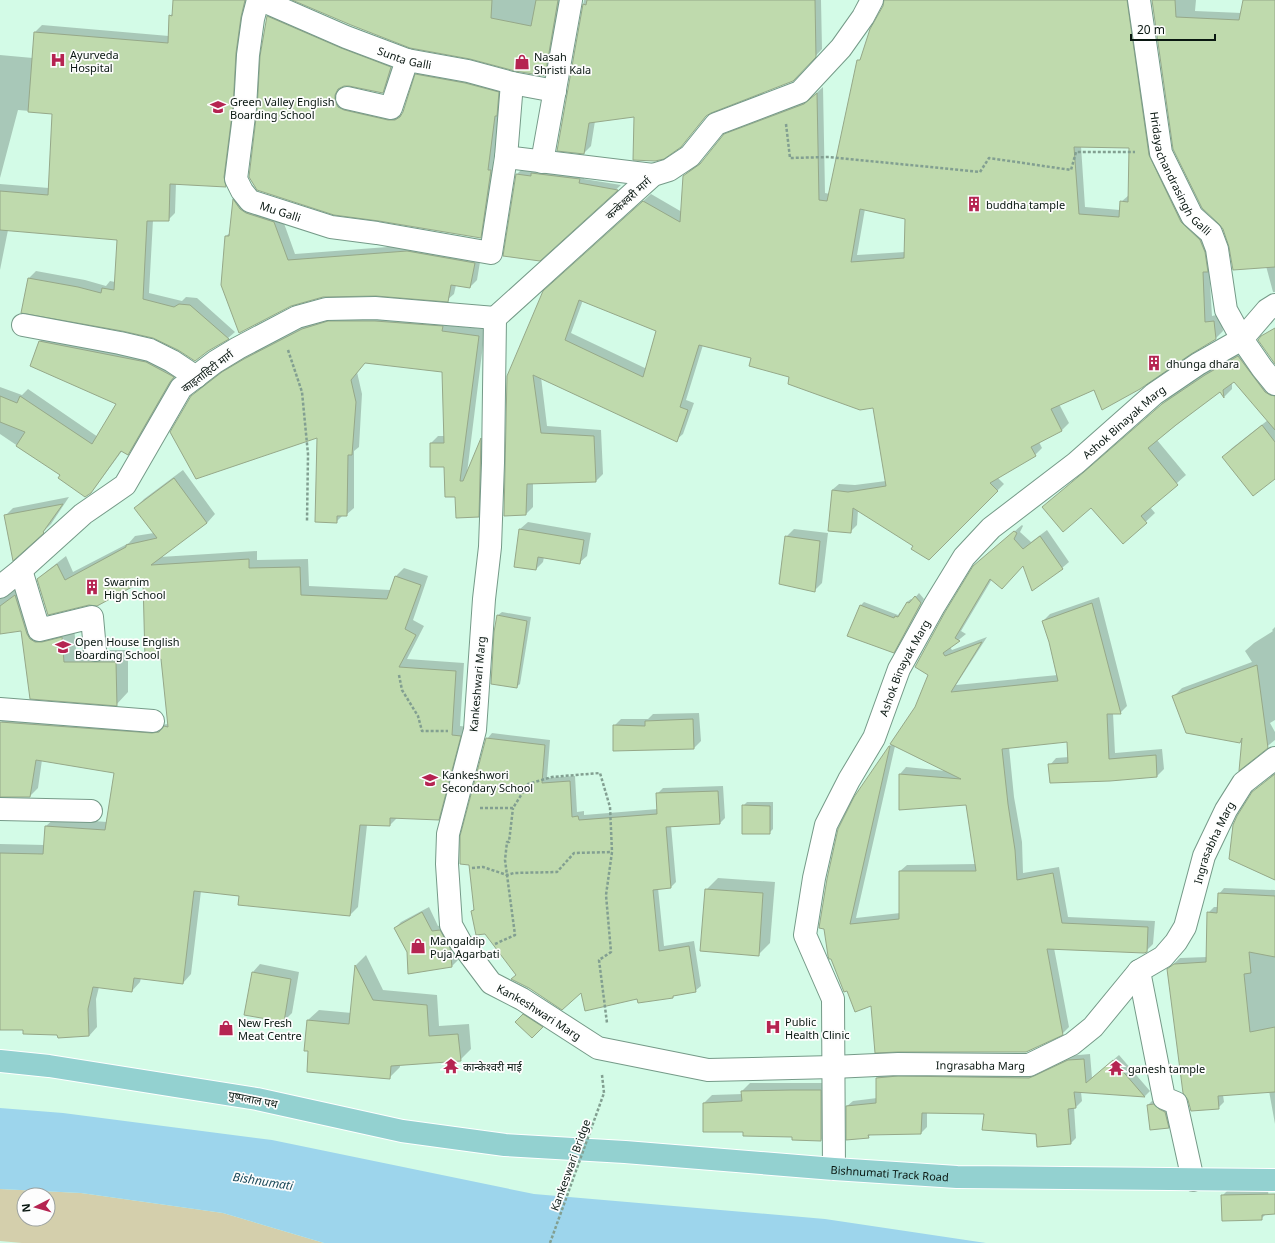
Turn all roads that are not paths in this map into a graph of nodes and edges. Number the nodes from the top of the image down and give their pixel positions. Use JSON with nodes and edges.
{"nodes":[{"id":1,"x":258,"y":0,"type":"edge"},
{"id":2,"x":262,"y":0,"type":"edge"},
{"id":3,"x":571,"y":0,"type":"edge"},
{"id":4,"x":872,"y":0,"type":"edge"},
{"id":5,"x":1139,"y":0,"type":"edge"},
{"id":6,"x":407,"y":60,"type":"junction"},
{"id":7,"x":512,"y":83,"type":"junction"},
{"id":8,"x":555,"y":91,"type":"junction"},
{"id":9,"x":347,"y":98,"type":"dead end"},
{"id":10,"x":506,"y":157,"type":"junction"},
{"id":11,"x":542,"y":162,"type":"junction"},
{"id":12,"x":653,"y":175,"type":"junction"},
{"id":13,"x":1275,"y":305,"type":"edge"},
{"id":14,"x":495,"y":318,"type":"junction"},
{"id":15,"x":23,"y":325,"type":"dead end"},
{"id":16,"x":1242,"y":339,"type":"junction"},
{"id":17,"x":196,"y":377,"type":"junction"},
{"id":18,"x":1275,"y":384,"type":"edge"},
{"id":19,"x":22,"y":570,"type":"junction"},
{"id":20,"x":0,"y":587,"type":"edge"},
{"id":21,"x":95,"y":650,"type":"dead end"},
{"id":22,"x":0,"y":709,"type":"edge"},
{"id":23,"x":153,"y":721,"type":"dead end"},
{"id":24,"x":1275,"y":758,"type":"edge"},
{"id":25,"x":0,"y":809,"type":"edge"},
{"id":26,"x":91,"y":811,"type":"dead end"},
{"id":27,"x":1139,"y":971,"type":"junction"},
{"id":28,"x":0,"y":1061,"type":"edge"},
{"id":29,"x":833,"y":1067,"type":"junction"},
{"id":30,"x":505,"y":1145,"type":"joint"},
{"id":31,"x":834,"y":1169,"type":"junction"},
{"id":32,"x":1193,"y":1180,"type":"junction"},
{"id":33,"x":1275,"y":1180,"type":"edge"}],
"edges":[{"from":1,"to":10,"type":"street","name":"Mu Galli"},
{"from":2,"to":6,"type":"street","name":"Sunta Galli"},
{"from":3,"to":8,"type":"street"},
{"from":4,"to":12,"type":"street","name":"कन्केश्वरी मार्ग"},
{"from":5,"to":16,"type":"street","name":"Hridayachandrasingh Galli"},
{"from":6,"to":7,"type":"street","name":"Sunta Galli"},
{"from":6,"to":9,"type":"street"},
{"from":7,"to":8,"type":"street","name":"Sunta Galli"},
{"from":7,"to":10,"type":"street"},
{"from":8,"to":11,"type":"street"},
{"from":10,"to":11,"type":"street"},
{"from":11,"to":12,"type":"street"},
{"from":12,"to":14,"type":"street","name":"कन्केश्वरी मार्ग"},
{"from":13,"to":16,"type":"street","name":"Ashok Binayak Marg"},
{"from":14,"to":17,"type":"street","name":"काइताहिटी मार्ग"},
{"from":14,"to":29,"type":"street","name":"Kankeshwari Marg"},
{"from":15,"to":17,"type":"street"},
{"from":16,"to":18,"type":"street","name":"Hridayachandrasingh Galli"},
{"from":16,"to":29,"type":"street","name":"Ashok Binayak Marg"},
{"from":17,"to":19,"type":"street","name":"काइताहिटी मार्ग"},
{"from":19,"to":20,"type":"street","name":"काइताहिटी मार्ग"},
{"from":19,"to":21,"type":"street"},
{"from":22,"to":23,"type":"street"},
{"from":24,"to":27,"type":"street","name":"Ingrasabha Marg"},
{"from":25,"to":26,"type":"street"},
{"from":27,"to":29,"type":"street","name":"Ingrasabha Marg"},
{"from":27,"to":32,"type":"street"},
{"from":28,"to":30,"type":"main road","name":"पुष्पलाल पथ"},
{"from":29,"to":31,"type":"street","name":"Ashok Binayak Marg"},
{"from":30,"to":31,"type":"main road","name":"Bishnumati Track Road"},
{"from":31,"to":32,"type":"main road","name":"Bishnumati Track Road"},
{"from":32,"to":33,"type":"main road","name":"Bishnumati Track Road"}]}
